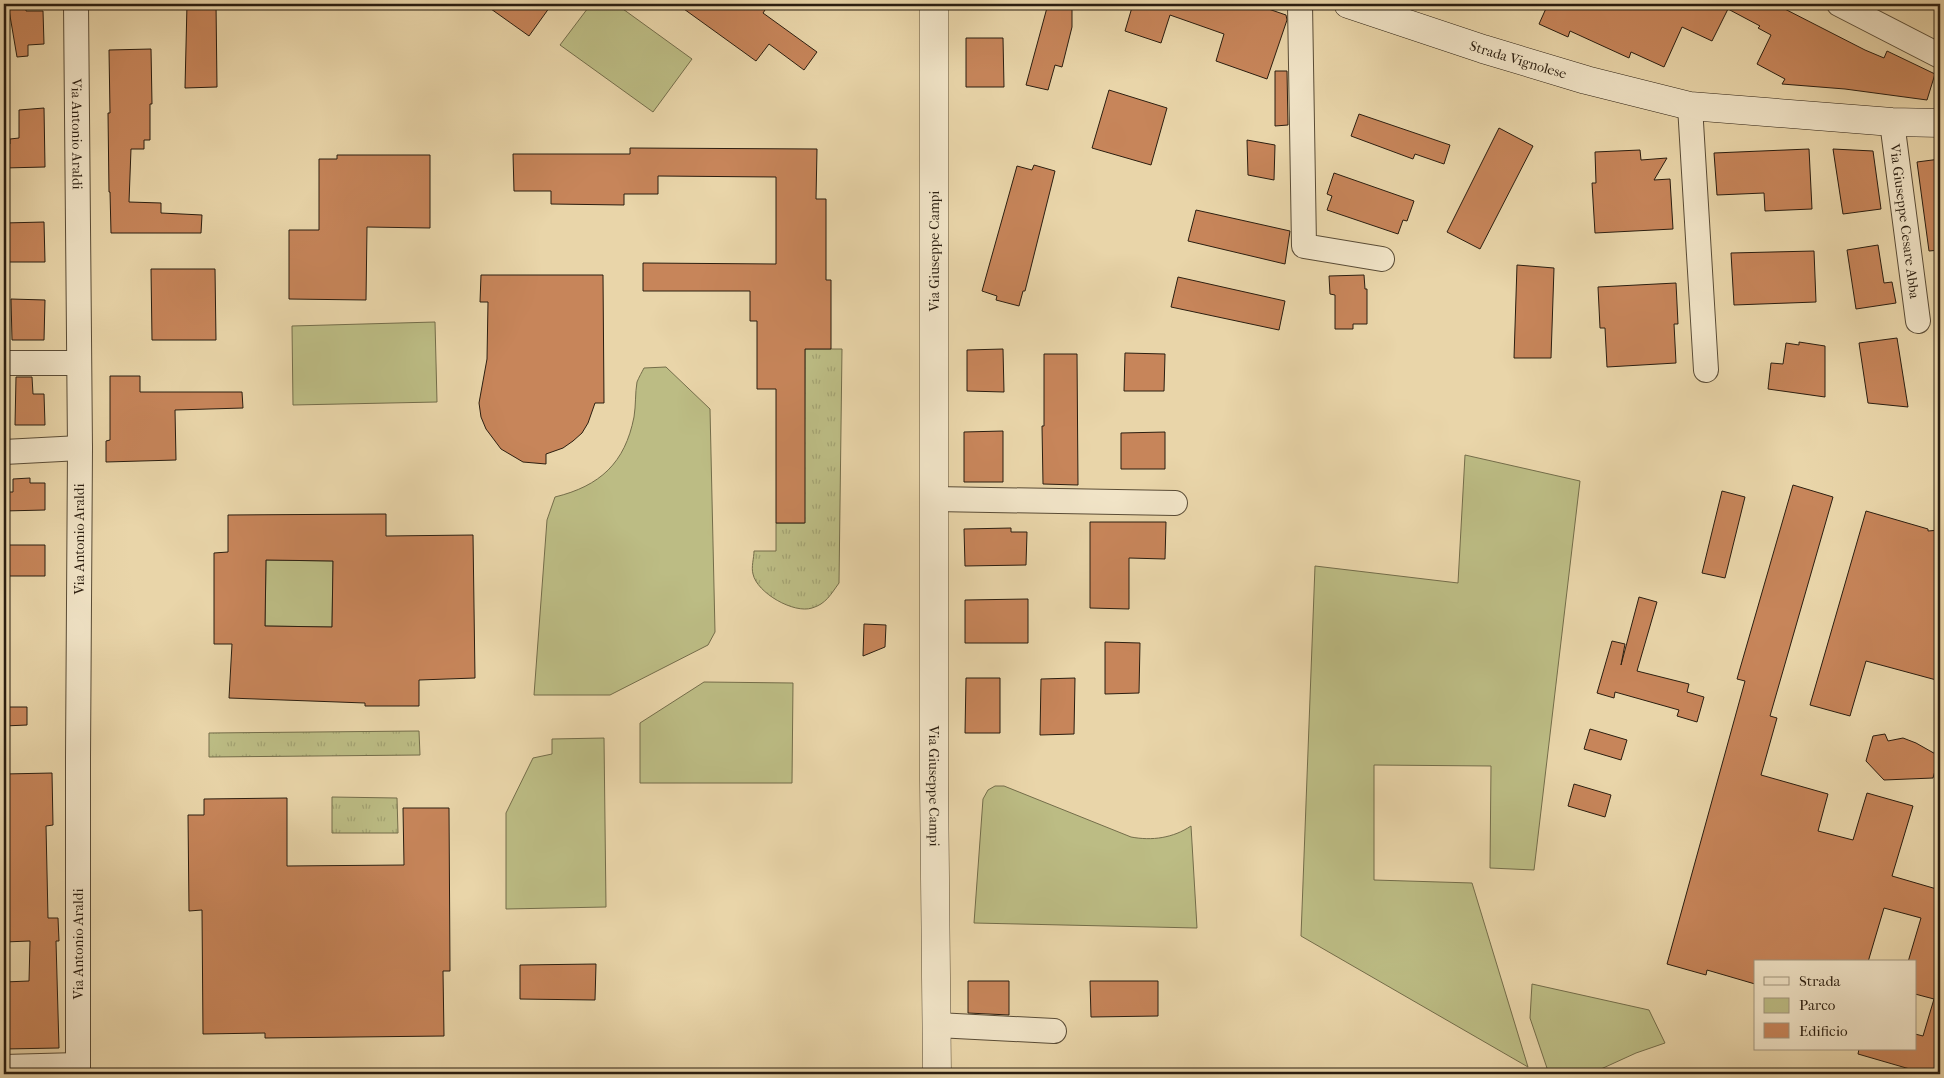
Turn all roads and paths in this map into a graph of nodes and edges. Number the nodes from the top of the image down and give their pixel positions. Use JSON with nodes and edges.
{"nodes":[{"id":1,"x":76,"y":4,"type":"edge"},
{"id":2,"x":934,"y":4,"type":"edge"},
{"id":3,"x":1300,"y":4,"type":"edge"},
{"id":4,"x":1348,"y":4,"type":"edge"},
{"id":5,"x":1839,"y":4,"type":"edge"},
{"id":6,"x":1874,"y":13,"type":"edge"},
{"id":7,"x":1940,"y":56,"type":"edge"},
{"id":8,"x":1690,"y":106,"type":"junction"},
{"id":9,"x":1892,"y":122,"type":"junction"},
{"id":10,"x":1940,"y":123,"type":"edge"},
{"id":11,"x":1382,"y":259,"type":"dead end"},
{"id":12,"x":1918,"y":321,"type":"dead end"},
{"id":13,"x":79,"y":362,"type":"junction"},
{"id":14,"x":4,"y":363,"type":"edge"},
{"id":15,"x":1706,"y":370,"type":"dead end"},
{"id":16,"x":80,"y":448,"type":"junction"},
{"id":17,"x":4,"y":452,"type":"edge"},
{"id":18,"x":934,"y":499,"type":"junction"},
{"id":19,"x":1175,"y":503,"type":"dead end"},
{"id":20,"x":937,"y":1025,"type":"junction"},
{"id":21,"x":1054,"y":1031,"type":"dead end"},
{"id":22,"x":4,"y":1067,"type":"edge"},
{"id":23,"x":78,"y":1070,"type":"edge"},
{"id":24,"x":937,"y":1074,"type":"edge"}],
"edges":[{"from":1,"to":13,"type":"street","name":"Via Antonio Araldi"},
{"from":2,"to":18,"type":"street","name":"Via Giuseppe Campi"},
{"from":3,"to":11,"type":"street"},
{"from":4,"to":8,"type":"street","name":"Strada Vignolese"},
{"from":5,"to":6,"type":"street"},
{"from":6,"to":7,"type":"street"},
{"from":8,"to":9,"type":"street","name":"Strada Vignolese"},
{"from":8,"to":15,"type":"street"},
{"from":9,"to":10,"type":"street","name":"Strada Vignolese"},
{"from":9,"to":12,"type":"street","name":"Via Giuseppe Cesare Abba"},
{"from":13,"to":14,"type":"street"},
{"from":13,"to":16,"type":"street","name":"Via Antonio Araldi"},
{"from":16,"to":17,"type":"street"},
{"from":16,"to":23,"type":"street","name":"Via Antonio Araldi"},
{"from":18,"to":19,"type":"street"},
{"from":18,"to":20,"type":"street","name":"Via Giuseppe Campi"},
{"from":20,"to":21,"type":"street"},
{"from":20,"to":24,"type":"street","name":"Via Giuseppe Campi"},
{"from":22,"to":23,"type":"street"}]}
